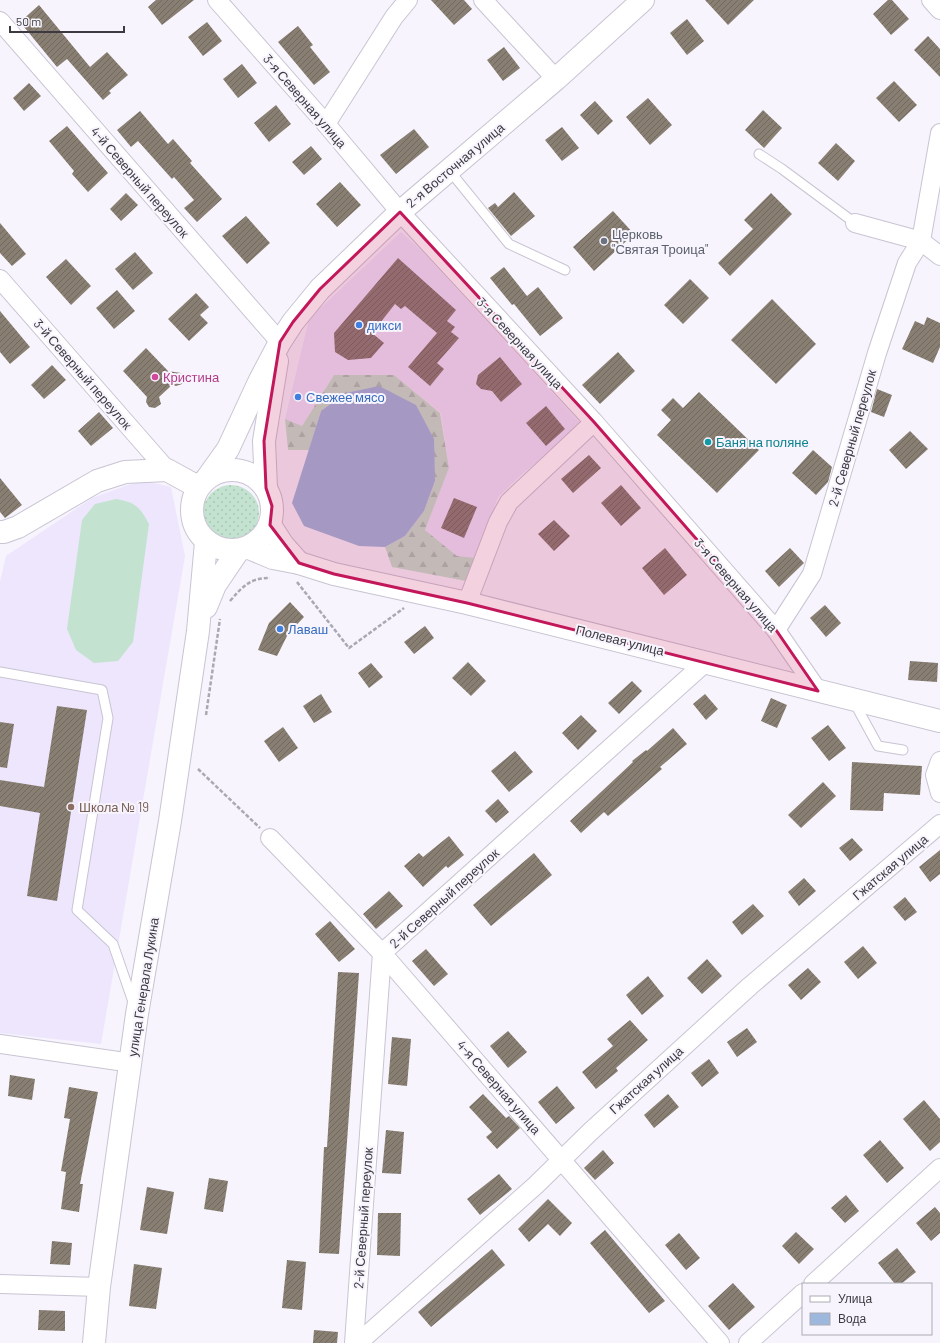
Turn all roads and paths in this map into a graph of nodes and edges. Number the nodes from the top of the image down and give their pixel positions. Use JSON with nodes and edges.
{"nodes":[{"id":1,"x":216,"y":0,"type":"edge"},
{"id":2,"x":408,"y":0,"type":"edge"},
{"id":3,"x":483,"y":0,"type":"edge"},
{"id":4,"x":642,"y":0,"type":"edge"},
{"id":5,"x":931,"y":0,"type":"edge"},
{"id":6,"x":940,"y":10,"type":"edge"},
{"id":7,"x":0,"y":21,"type":"edge"},
{"id":8,"x":556,"y":79,"type":"junction"},
{"id":9,"x":326,"y":124,"type":"junction"},
{"id":10,"x":940,"y":133,"type":"edge"},
{"id":11,"x":759,"y":154,"type":"dead end"},
{"id":12,"x":449,"y":170,"type":"junction"},
{"id":13,"x":400,"y":212,"type":"junction"},
{"id":14,"x":856,"y":223,"type":"joint"},
{"id":15,"x":921,"y":241,"type":"junction"},
{"id":16,"x":940,"y":256,"type":"edge"},
{"id":17,"x":565,"y":270,"type":"dead end"},
{"id":18,"x":0,"y":279,"type":"edge"},
{"id":19,"x":280,"y":342,"type":"junction"},
{"id":20,"x":594,"y":422,"type":"junction"},
{"id":21,"x":167,"y":470,"type":"junction"},
{"id":22,"x":203,"y":482,"type":"junction"},
{"id":23,"x":266,"y":488,"type":"junction"},
{"id":24,"x":270,"y":525,"type":"junction"},
{"id":25,"x":2,"y":532,"type":"edge"},
{"id":26,"x":206,"y":542,"type":"junction"},
{"id":27,"x":243,"y":549,"type":"junction"},
{"id":28,"x":296,"y":570,"type":"junction"},
{"id":29,"x":467,"y":603,"type":"junction"},
{"id":30,"x":405,"y":607,"type":"dead end"},
{"id":31,"x":776,"y":630,"type":"junction"},
{"id":32,"x":198,"y":631,"type":"junction"},
{"id":33,"x":707,"y":661,"type":"junction"},
{"id":34,"x":0,"y":672,"type":"edge"},
{"id":35,"x":818,"y":691,"type":"junction"},
{"id":36,"x":853,"y":699,"type":"junction"},
{"id":37,"x":940,"y":721,"type":"edge"},
{"id":38,"x":903,"y":750,"type":"dead end"},
{"id":39,"x":940,"y":761,"type":"edge"},
{"id":40,"x":198,"y":770,"type":"dead end"},
{"id":41,"x":940,"y":793,"type":"edge"},
{"id":42,"x":940,"y":824,"type":"edge"},
{"id":43,"x":270,"y":838,"type":"joint"},
{"id":44,"x":382,"y":952,"type":"junction"},
{"id":45,"x":137,"y":1014,"type":"junction"},
{"id":46,"x":0,"y":1044,"type":"edge"},
{"id":47,"x":132,"y":1063,"type":"junction"},
{"id":48,"x":562,"y":1159,"type":"junction"},
{"id":49,"x":940,"y":1168,"type":"edge"},
{"id":50,"x":814,"y":1283,"type":"edge"},
{"id":51,"x":0,"y":1284,"type":"edge"},
{"id":52,"x":99,"y":1287,"type":"junction"},
{"id":53,"x":802,"y":1294,"type":"edge"},
{"id":54,"x":94,"y":1343,"type":"edge"},
{"id":55,"x":354,"y":1343,"type":"edge"},
{"id":56,"x":358,"y":1343,"type":"edge"},
{"id":57,"x":720,"y":1343,"type":"edge"},
{"id":58,"x":748,"y":1343,"type":"edge"}],
"edges":[{"from":1,"to":9,"type":"street","name":"3-я Северная улица"},
{"from":2,"to":9,"type":"street"},
{"from":3,"to":8,"type":"street"},
{"from":4,"to":8,"type":"main road","name":"2-я Восточная улица"},
{"from":5,"to":6,"type":"street"},
{"from":7,"to":19,"type":"street","name":"4-й Северный переулок"},
{"from":8,"to":12,"type":"main road","name":"2-я Восточная улица"},
{"from":9,"to":13,"type":"street","name":"3-я Северная улица"},
{"from":10,"to":15,"type":"street"},
{"from":11,"to":14,"type":"lane"},
{"from":12,"to":13,"type":"main road","name":"2-я Восточная улица"},
{"from":12,"to":17,"type":"lane"},
{"from":13,"to":19,"type":"main road","name":"2-я Восточная улица"},
{"from":13,"to":20,"type":"street","name":"3-я Северная улица"},
{"from":14,"to":15,"type":"street"},
{"from":15,"to":16,"type":"street"},
{"from":15,"to":31,"type":"street","name":"2-й Северный переулок"},
{"from":18,"to":21,"type":"street","name":"3-й Северный переулок"},
{"from":19,"to":22,"type":"main road","name":"2-я Восточная улица"},
{"from":19,"to":23,"type":"main road","name":"2-я Восточная улица"},
{"from":20,"to":29,"type":"street"},
{"from":20,"to":31,"type":"street","name":"3-я Северная улица"},
{"from":21,"to":22,"type":"main road"},
{"from":21,"to":25,"type":"main road"},
{"from":22,"to":23,"type":"main road"},
{"from":22,"to":26,"type":"main road"},
{"from":23,"to":24,"type":"main road"},
{"from":24,"to":27,"type":"main road"},
{"from":24,"to":28,"type":"main road"},
{"from":26,"to":27,"type":"main road"},
{"from":26,"to":32,"type":"main road","name":"улица Генерала Лукина"},
{"from":27,"to":28,"type":"main road","name":"Полевая улица"},
{"from":27,"to":32,"type":"main road","name":"улица Генерала Лукина"},
{"from":28,"to":29,"type":"main road","name":"Полевая улица"},
{"from":28,"to":30,"type":"path"},
{"from":29,"to":33,"type":"main road","name":"Полевая улица"},
{"from":31,"to":35,"type":"street","name":"3-я Северная улица"},
{"from":32,"to":45,"type":"main road","name":"улица Генерала Лукина"},
{"from":33,"to":35,"type":"main road","name":"Полевая улица"},
{"from":33,"to":44,"type":"street","name":"2-й Северный переулок"},
{"from":34,"to":45,"type":"lane"},
{"from":35,"to":36,"type":"main road","name":"Полевая улица"},
{"from":36,"to":37,"type":"main road","name":"Полевая улица"},
{"from":36,"to":38,"type":"lane"},
{"from":39,"to":41,"type":"street"},
{"from":40,"to":43,"type":"path"},
{"from":42,"to":48,"type":"street","name":"Гжатская улица"},
{"from":43,"to":44,"type":"street","name":"4-я Северная улица"},
{"from":44,"to":48,"type":"street","name":"4-я Северная улица"},
{"from":44,"to":55,"type":"street","name":"2-й Северный переулок"},
{"from":45,"to":47,"type":"main road","name":"улица Генерала Лукина"},
{"from":46,"to":47,"type":"street"},
{"from":47,"to":52,"type":"main road","name":"улица Генерала Лукина"},
{"from":48,"to":56,"type":"street","name":"Гжатская улица"},
{"from":48,"to":57,"type":"street","name":"4-я Северная улица"},
{"from":49,"to":50,"type":"street"},
{"from":51,"to":52,"type":"street"},
{"from":52,"to":54,"type":"main road","name":"улица Генерала Лукина"},
{"from":53,"to":58,"type":"street"}]}
